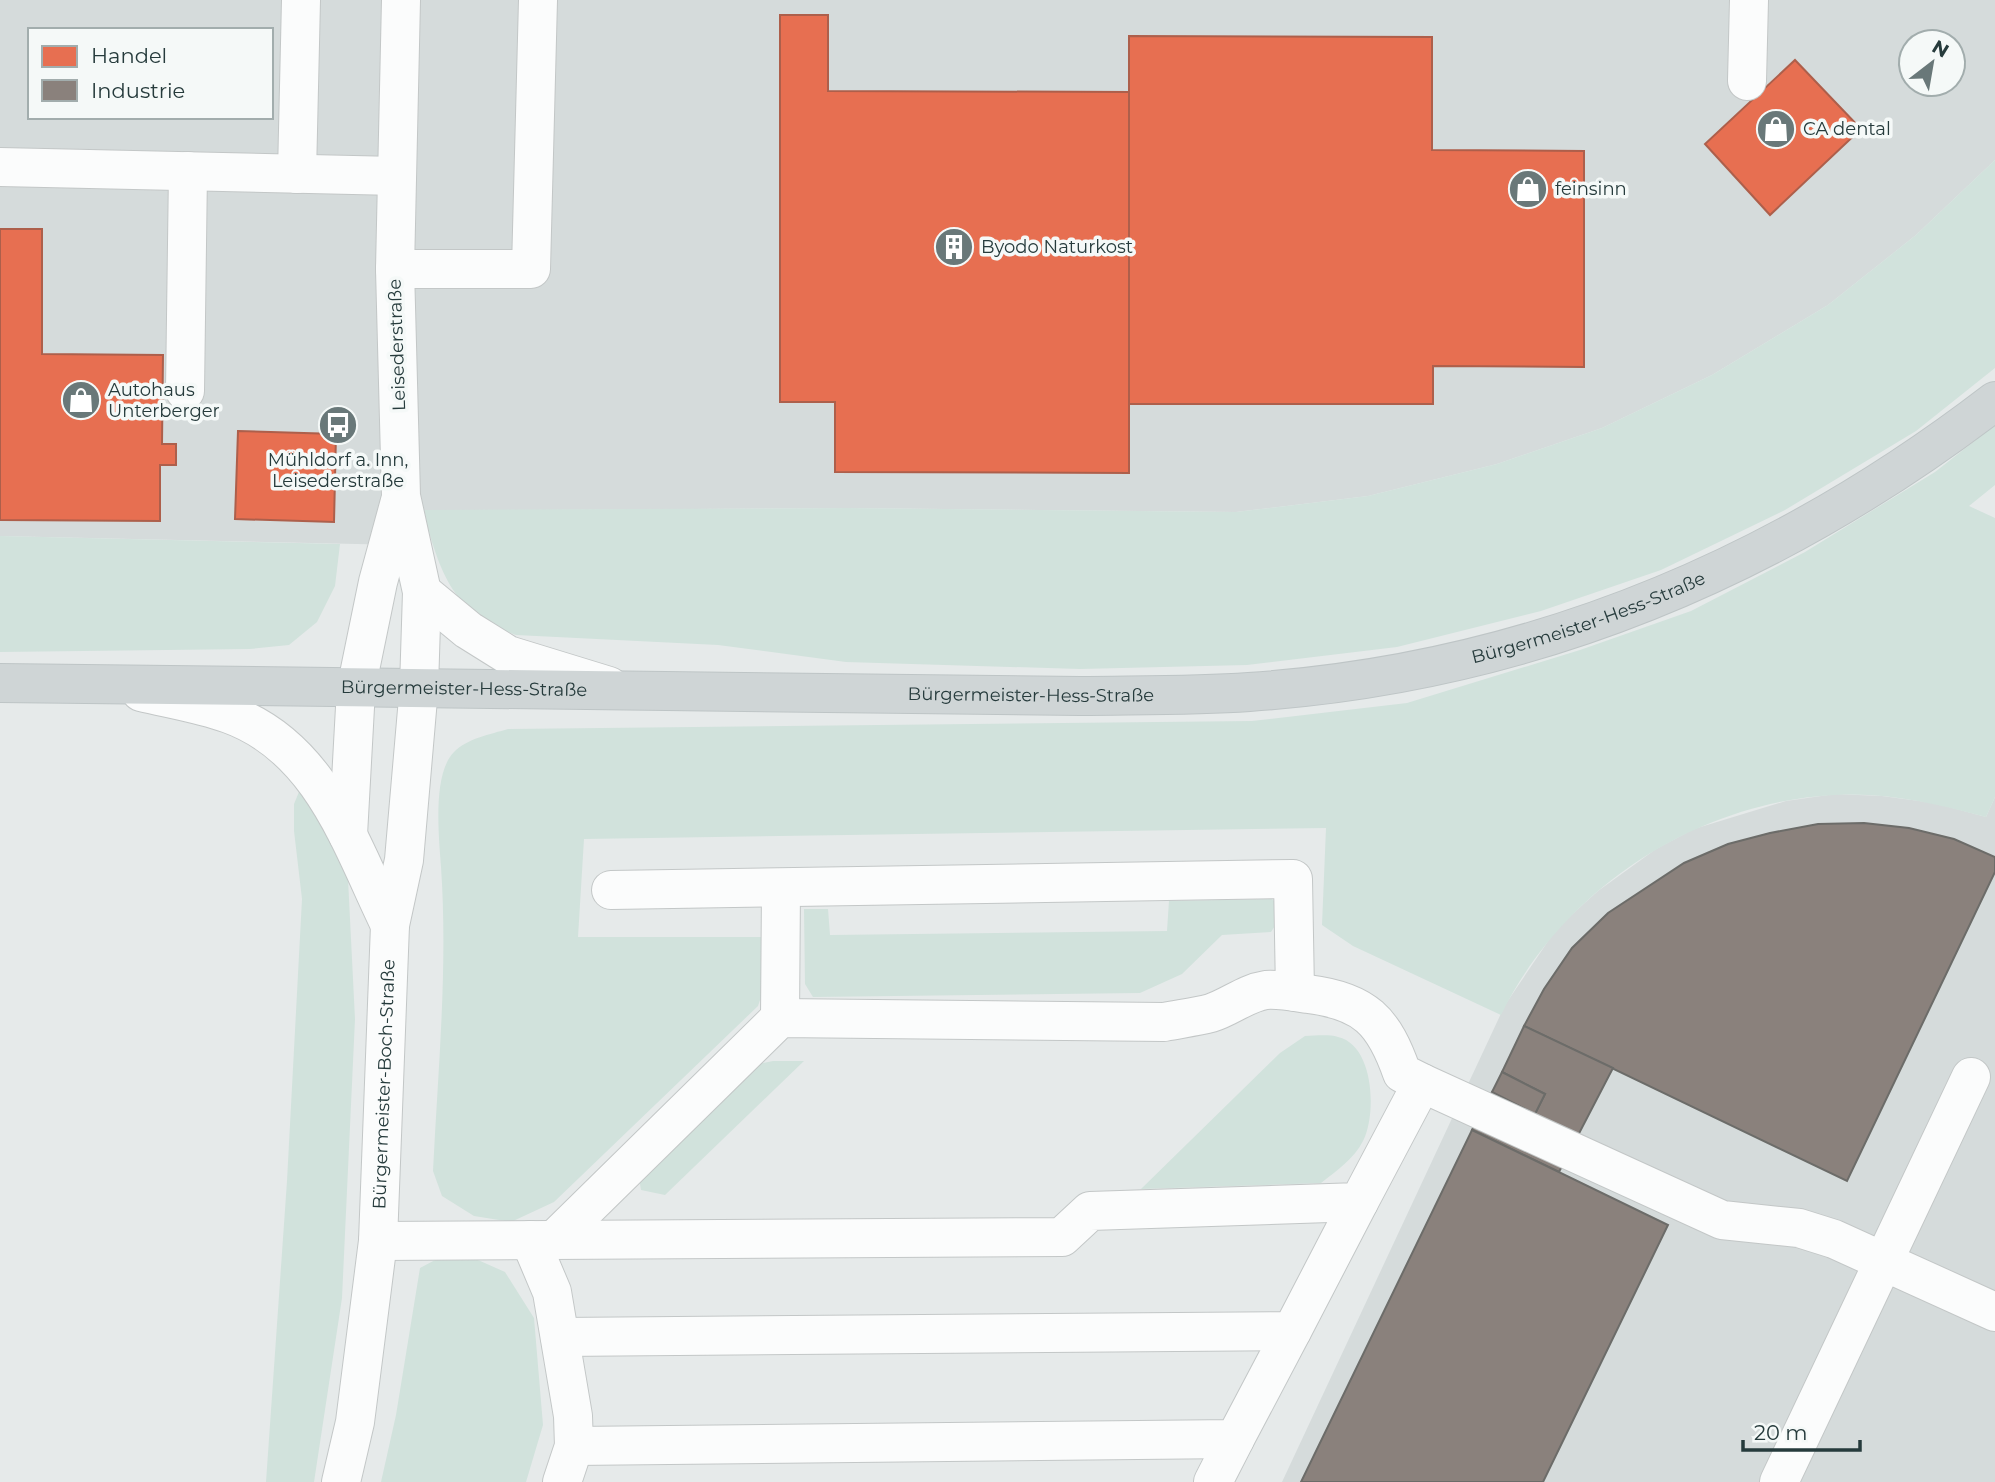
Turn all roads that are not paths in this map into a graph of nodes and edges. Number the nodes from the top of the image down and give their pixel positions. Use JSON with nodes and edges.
{"nodes":[{"id":1,"x":301,"y":0,"type":"edge"},
{"id":2,"x":401,"y":0,"type":"edge"},
{"id":3,"x":538,"y":0,"type":"edge"},
{"id":4,"x":1749,"y":0,"type":"edge"},
{"id":5,"x":1747,"y":81,"type":"dead end"},
{"id":6,"x":0,"y":167,"type":"edge"},
{"id":7,"x":188,"y":171,"type":"junction"},
{"id":8,"x":297,"y":174,"type":"junction"},
{"id":9,"x":397,"y":176,"type":"junction"},
{"id":10,"x":395,"y":269,"type":"junction"},
{"id":11,"x":185,"y":391,"type":"dead end"},
{"id":12,"x":1995,"y":401,"type":"edge"},
{"id":13,"x":401,"y":496,"type":"junction"},
{"id":14,"x":422,"y":592,"type":"junction"},
{"id":15,"x":0,"y":683,"type":"edge"},
{"id":16,"x":114,"y":685,"type":"junction"},
{"id":17,"x":419,"y":687,"type":"junction"},
{"id":18,"x":356,"y":689,"type":"junction"},
{"id":19,"x":624,"y":691,"type":"junction"},
{"id":20,"x":348,"y":837,"type":"junction"},
{"id":21,"x":781,"y":888,"type":"junction"},
{"id":22,"x":611,"y":890,"type":"dead end"},
{"id":23,"x":390,"y":925,"type":"junction"},
{"id":24,"x":1295,"y":992,"type":"junction"},
{"id":25,"x":780,"y":1018,"type":"junction"},
{"id":26,"x":1971,"y":1077,"type":"dead end"},
{"id":27,"x":1422,"y":1083,"type":"junction"},
{"id":28,"x":1359,"y":1202,"type":"junction"},
{"id":29,"x":542,"y":1240,"type":"junction"},
{"id":30,"x":378,"y":1241,"type":"junction"},
{"id":31,"x":1885,"y":1261,"type":"junction"},
{"id":32,"x":1995,"y":1312,"type":"edge"},
{"id":33,"x":1292,"y":1331,"type":"junction"},
{"id":34,"x":560,"y":1337,"type":"junction"},
{"id":35,"x":1235,"y":1439,"type":"junction"},
{"id":36,"x":574,"y":1446,"type":"junction"},
{"id":37,"x":341,"y":1482,"type":"edge"},
{"id":38,"x":562,"y":1482,"type":"edge"},
{"id":39,"x":1213,"y":1482,"type":"edge"},
{"id":40,"x":1779,"y":1482,"type":"edge"}],
"edges":[{"from":1,"to":8,"type":"street"},
{"from":2,"to":9,"type":"street","name":"Leisederstraße"},
{"from":3,"to":10,"type":"street"},
{"from":4,"to":5,"type":"street"},
{"from":6,"to":7,"type":"street"},
{"from":7,"to":8,"type":"street"},
{"from":7,"to":11,"type":"street"},
{"from":8,"to":9,"type":"street"},
{"from":9,"to":10,"type":"street","name":"Leisederstraße"},
{"from":10,"to":13,"type":"street","name":"Leisederstraße"},
{"from":12,"to":19,"type":"main road","name":"Bürgermeister-Hess-Straße"},
{"from":13,"to":14,"type":"street","name":"Leisederstraße"},
{"from":13,"to":18,"type":"street"},
{"from":14,"to":17,"type":"street","name":"Leisederstraße"},
{"from":14,"to":19,"type":"street"},
{"from":15,"to":16,"type":"main road","name":"Bürgermeister-Hess-Straße"},
{"from":16,"to":18,"type":"main road","name":"Bürgermeister-Hess-Straße"},
{"from":16,"to":20,"type":"street"},
{"from":17,"to":18,"type":"main road","name":"Bürgermeister-Hess-Straße"},
{"from":17,"to":19,"type":"main road","name":"Bürgermeister-Hess-Straße"},
{"from":17,"to":23,"type":"street","name":"Bürgermeister-Boch-Straße"},
{"from":18,"to":20,"type":"street"},
{"from":20,"to":23,"type":"street"},
{"from":21,"to":22,"type":"street"},
{"from":21,"to":24,"type":"street"},
{"from":21,"to":25,"type":"street"},
{"from":23,"to":30,"type":"street","name":"Bürgermeister-Boch-Straße"},
{"from":24,"to":25,"type":"street"},
{"from":24,"to":27,"type":"street"},
{"from":25,"to":29,"type":"street"},
{"from":26,"to":31,"type":"street"},
{"from":27,"to":28,"type":"street"},
{"from":27,"to":31,"type":"street"},
{"from":28,"to":29,"type":"street"},
{"from":28,"to":33,"type":"street"},
{"from":29,"to":30,"type":"street"},
{"from":29,"to":34,"type":"street"},
{"from":30,"to":37,"type":"street","name":"Bürgermeister-Boch-Straße"},
{"from":31,"to":32,"type":"street"},
{"from":31,"to":40,"type":"street"},
{"from":33,"to":34,"type":"street"},
{"from":33,"to":35,"type":"street"},
{"from":34,"to":36,"type":"street"},
{"from":35,"to":36,"type":"street"},
{"from":35,"to":39,"type":"street"},
{"from":36,"to":38,"type":"street"}]}
